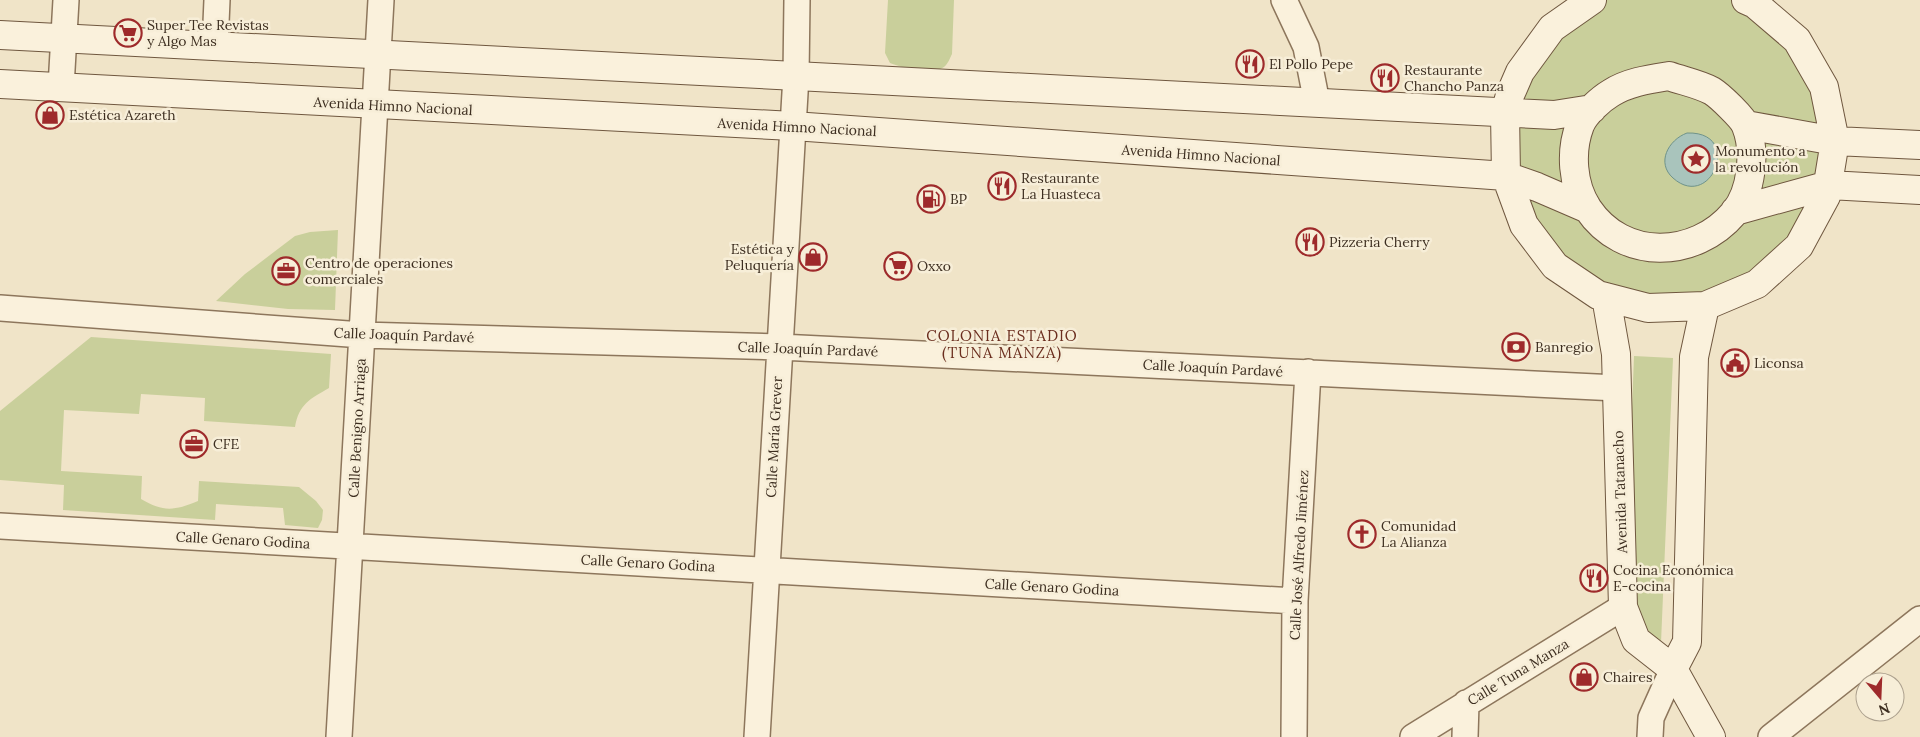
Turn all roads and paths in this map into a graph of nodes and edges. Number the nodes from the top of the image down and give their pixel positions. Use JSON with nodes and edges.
{"nodes":[{"id":1,"x":66,"y":0,"type":"edge"},
{"id":2,"x":217,"y":0,"type":"edge"},
{"id":3,"x":381,"y":0,"type":"edge"},
{"id":4,"x":797,"y":0,"type":"edge"},
{"id":5,"x":1284,"y":0,"type":"edge"},
{"id":6,"x":1592,"y":0,"type":"edge"},
{"id":7,"x":1746,"y":0,"type":"edge"},
{"id":8,"x":0,"y":35,"type":"edge"},
{"id":9,"x":64,"y":38,"type":"junction"},
{"id":10,"x":215,"y":46,"type":"junction"},
{"id":11,"x":378,"y":55,"type":"junction"},
{"id":12,"x":796,"y":76,"type":"junction"},
{"id":13,"x":0,"y":84,"type":"edge"},
{"id":14,"x":61,"y":87,"type":"junction"},
{"id":15,"x":1317,"y":103,"type":"junction"},
{"id":16,"x":375,"y":105,"type":"junction"},
{"id":17,"x":1592,"y":109,"type":"junction"},
{"id":18,"x":1505,"y":113,"type":"junction"},
{"id":19,"x":1746,"y":125,"type":"junction"},
{"id":20,"x":792,"y":126,"type":"junction"},
{"id":21,"x":1835,"y":140,"type":"junction"},
{"id":22,"x":1920,"y":145,"type":"edge"},
{"id":23,"x":1506,"y":176,"type":"junction"},
{"id":24,"x":1829,"y":184,"type":"junction"},
{"id":25,"x":1920,"y":190,"type":"edge"},
{"id":26,"x":1588,"y":209,"type":"junction"},
{"id":27,"x":1735,"y":211,"type":"junction"},
{"id":28,"x":1606,"y":296,"type":"junction"},
{"id":29,"x":1705,"y":306,"type":"junction"},
{"id":30,"x":0,"y":308,"type":"edge"},
{"id":31,"x":362,"y":334,"type":"junction"},
{"id":32,"x":780,"y":348,"type":"junction"},
{"id":33,"x":1308,"y":372,"type":"junction"},
{"id":34,"x":1617,"y":388,"type":"junction"},
{"id":35,"x":0,"y":526,"type":"edge"},
{"id":36,"x":350,"y":546,"type":"junction"},
{"id":37,"x":767,"y":570,"type":"junction"},
{"id":38,"x":1295,"y":601,"type":"junction"},
{"id":39,"x":1623,"y":607,"type":"junction"},
{"id":40,"x":1920,"y":618,"type":"edge"},
{"id":41,"x":1673,"y":669,"type":"junction"},
{"id":42,"x":1466,"y":703,"type":"junction"},
{"id":43,"x":340,"y":737,"type":"edge"},
{"id":44,"x":757,"y":737,"type":"edge"},
{"id":45,"x":1294,"y":737,"type":"edge"},
{"id":46,"x":1413,"y":737,"type":"edge"},
{"id":47,"x":1465,"y":737,"type":"edge"},
{"id":48,"x":1650,"y":737,"type":"edge"},
{"id":49,"x":1711,"y":737,"type":"edge"},
{"id":50,"x":1771,"y":737,"type":"edge"}],
"edges":[{"from":1,"to":9,"type":"street"},
{"from":2,"to":10,"type":"street"},
{"from":3,"to":11,"type":"street","name":"Calle Benigno Arriaga"},
{"from":4,"to":12,"type":"street","name":"Calle María Grever"},
{"from":5,"to":15,"type":"street"},
{"from":6,"to":18,"type":"main road"},
{"from":7,"to":21,"type":"main road"},
{"from":8,"to":9,"type":"main road"},
{"from":9,"to":10,"type":"main road"},
{"from":9,"to":14,"type":"street"},
{"from":10,"to":11,"type":"main road"},
{"from":11,"to":12,"type":"main road"},
{"from":11,"to":16,"type":"street","name":"Calle Benigno Arriaga"},
{"from":12,"to":15,"type":"main road"},
{"from":12,"to":20,"type":"street","name":"Calle María Grever"},
{"from":13,"to":14,"type":"main road","name":"Avenida Himno Nacional"},
{"from":14,"to":16,"type":"main road","name":"Avenida Himno Nacional"},
{"from":15,"to":18,"type":"main road"},
{"from":16,"to":20,"type":"main road","name":"Avenida Himno Nacional"},
{"from":16,"to":31,"type":"street","name":"Calle Benigno Arriaga"},
{"from":17,"to":18,"type":"main road"},
{"from":17,"to":19,"type":"main road"},
{"from":17,"to":26,"type":"main road"},
{"from":18,"to":23,"type":"main road"},
{"from":19,"to":21,"type":"main road"},
{"from":19,"to":27,"type":"main road"},
{"from":20,"to":23,"type":"main road","name":"Avenida Himno Nacional"},
{"from":20,"to":32,"type":"street","name":"Calle María Grever"},
{"from":21,"to":22,"type":"main road"},
{"from":21,"to":24,"type":"main road"},
{"from":23,"to":26,"type":"main road","name":"Avenida Himno Nacional"},
{"from":23,"to":28,"type":"main road"},
{"from":24,"to":25,"type":"main road"},
{"from":24,"to":27,"type":"main road"},
{"from":24,"to":29,"type":"main road"},
{"from":26,"to":27,"type":"main road"},
{"from":28,"to":29,"type":"main road"},
{"from":28,"to":34,"type":"main road","name":"Avenida Tatanacho"},
{"from":29,"to":41,"type":"main road"},
{"from":30,"to":31,"type":"street","name":"Calle Joaquín Pardavé"},
{"from":31,"to":32,"type":"street","name":"Calle Joaquín Pardavé"},
{"from":31,"to":36,"type":"street","name":"Calle Benigno Arriaga"},
{"from":32,"to":33,"type":"street","name":"Calle Joaquín Pardavé"},
{"from":32,"to":37,"type":"street","name":"Calle María Grever"},
{"from":33,"to":34,"type":"street","name":"Calle Joaquín Pardavé"},
{"from":33,"to":38,"type":"street","name":"Calle José Alfredo Jiménez"},
{"from":34,"to":39,"type":"main road","name":"Avenida Tatanacho"},
{"from":35,"to":36,"type":"street","name":"Calle Genaro Godina"},
{"from":36,"to":37,"type":"street","name":"Calle Genaro Godina"},
{"from":36,"to":43,"type":"street","name":"Calle Benigno Arriaga"},
{"from":37,"to":38,"type":"street","name":"Calle Genaro Godina"},
{"from":37,"to":44,"type":"street","name":"Calle María Grever"},
{"from":38,"to":45,"type":"street","name":"Calle José Alfredo Jiménez"},
{"from":39,"to":41,"type":"main road","name":"Avenida Tatanacho"},
{"from":39,"to":42,"type":"street","name":"Calle Tuna Manza"},
{"from":40,"to":50,"type":"street"},
{"from":41,"to":48,"type":"street"},
{"from":41,"to":49,"type":"main road"},
{"from":42,"to":46,"type":"street","name":"Calle Tuna Manza"},
{"from":42,"to":47,"type":"street"}]}
